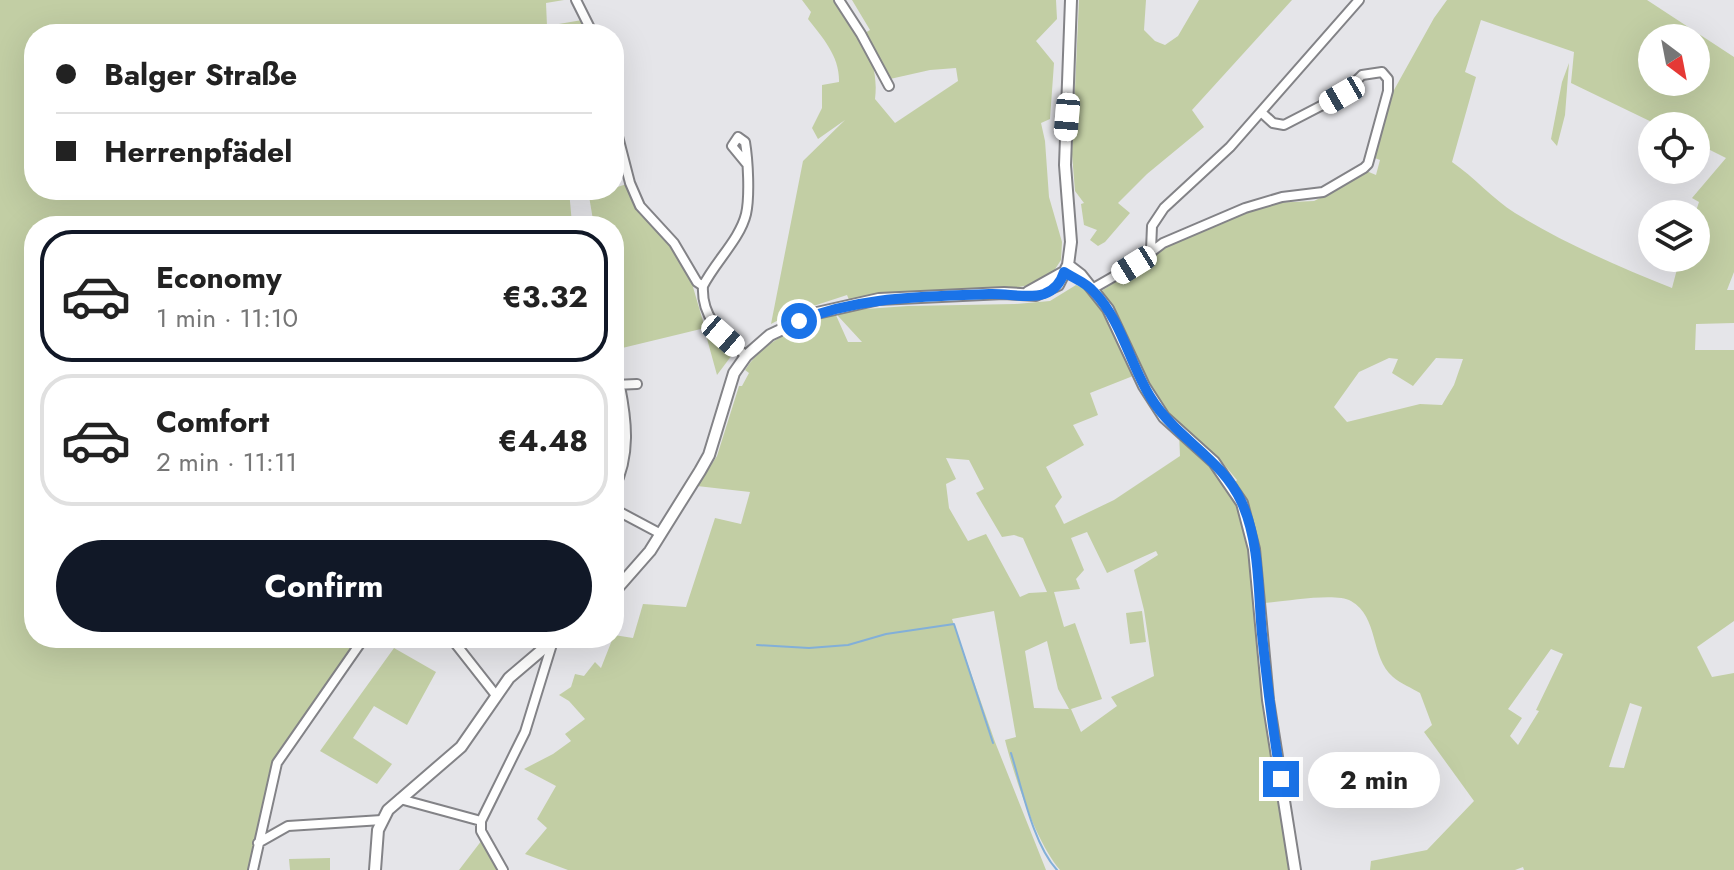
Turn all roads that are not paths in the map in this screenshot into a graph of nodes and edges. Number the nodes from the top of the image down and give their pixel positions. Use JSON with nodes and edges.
{"nodes":[{"id":1,"x":576,"y":0,"type":"edge"},
{"id":2,"x":839,"y":0,"type":"edge"},
{"id":3,"x":1071,"y":0,"type":"edge"},
{"id":4,"x":1359,"y":0,"type":"edge"},
{"id":5,"x":588,"y":24,"type":"edge"},
{"id":6,"x":889,"y":86,"type":"dead end"},
{"id":7,"x":1259,"y":114,"type":"junction"},
{"id":8,"x":624,"y":160,"type":"edge"},
{"id":9,"x":746,"y":163,"type":"dead end"},
{"id":10,"x":1151,"y":250,"type":"junction"},
{"id":11,"x":1066,"y":268,"type":"junction"},
{"id":12,"x":703,"y":286,"type":"junction"},
{"id":13,"x":1092,"y":289,"type":"junction"},
{"id":14,"x":746,"y":356,"type":"junction"},
{"id":15,"x":637,"y":384,"type":"dead end"},
{"id":16,"x":624,"y":385,"type":"edge"},
{"id":17,"x":624,"y":411,"type":"edge"},
{"id":18,"x":624,"y":460,"type":"edge"},
{"id":19,"x":624,"y":514,"type":"edge"},
{"id":20,"x":661,"y":534,"type":"junction"},
{"id":21,"x":624,"y":581,"type":"edge"},
{"id":22,"x":357,"y":648,"type":"edge"},
{"id":23,"x":459,"y":648,"type":"edge"},
{"id":24,"x":543,"y":648,"type":"edge"},
{"id":25,"x":552,"y":648,"type":"edge"},
{"id":26,"x":495,"y":694,"type":"junction"},
{"id":27,"x":400,"y":799,"type":"junction"},
{"id":28,"x":382,"y":820,"type":"junction"},
{"id":29,"x":481,"y":821,"type":"junction"},
{"id":30,"x":258,"y":843,"type":"junction"},
{"id":31,"x":253,"y":870,"type":"edge"},
{"id":32,"x":375,"y":870,"type":"edge"},
{"id":33,"x":503,"y":870,"type":"edge"},
{"id":34,"x":1295,"y":870,"type":"edge"}],
"edges":[{"from":1,"to":5,"type":"street"},
{"from":2,"to":6,"type":"street"},
{"from":3,"to":11,"type":"street"},
{"from":4,"to":7,"type":"street"},
{"from":7,"to":10,"type":"street"},
{"from":7,"to":10,"type":"street"},
{"from":8,"to":12,"type":"street"},
{"from":9,"to":12,"type":"street"},
{"from":10,"to":13,"type":"street"},
{"from":11,"to":13,"type":"street"},
{"from":11,"to":14,"type":"street"},
{"from":12,"to":14,"type":"street"},
{"from":13,"to":34,"type":"street"},
{"from":14,"to":20,"type":"street"},
{"from":15,"to":16,"type":"street"},
{"from":17,"to":18,"type":"street"},
{"from":19,"to":20,"type":"street"},
{"from":20,"to":21,"type":"street"},
{"from":22,"to":30,"type":"street"},
{"from":23,"to":26,"type":"street"},
{"from":24,"to":26,"type":"street"},
{"from":25,"to":29,"type":"street"},
{"from":26,"to":27,"type":"street"},
{"from":27,"to":28,"type":"street"},
{"from":27,"to":29,"type":"street"},
{"from":28,"to":30,"type":"street"},
{"from":28,"to":32,"type":"street"},
{"from":29,"to":33,"type":"street"},
{"from":30,"to":31,"type":"street"}]}
